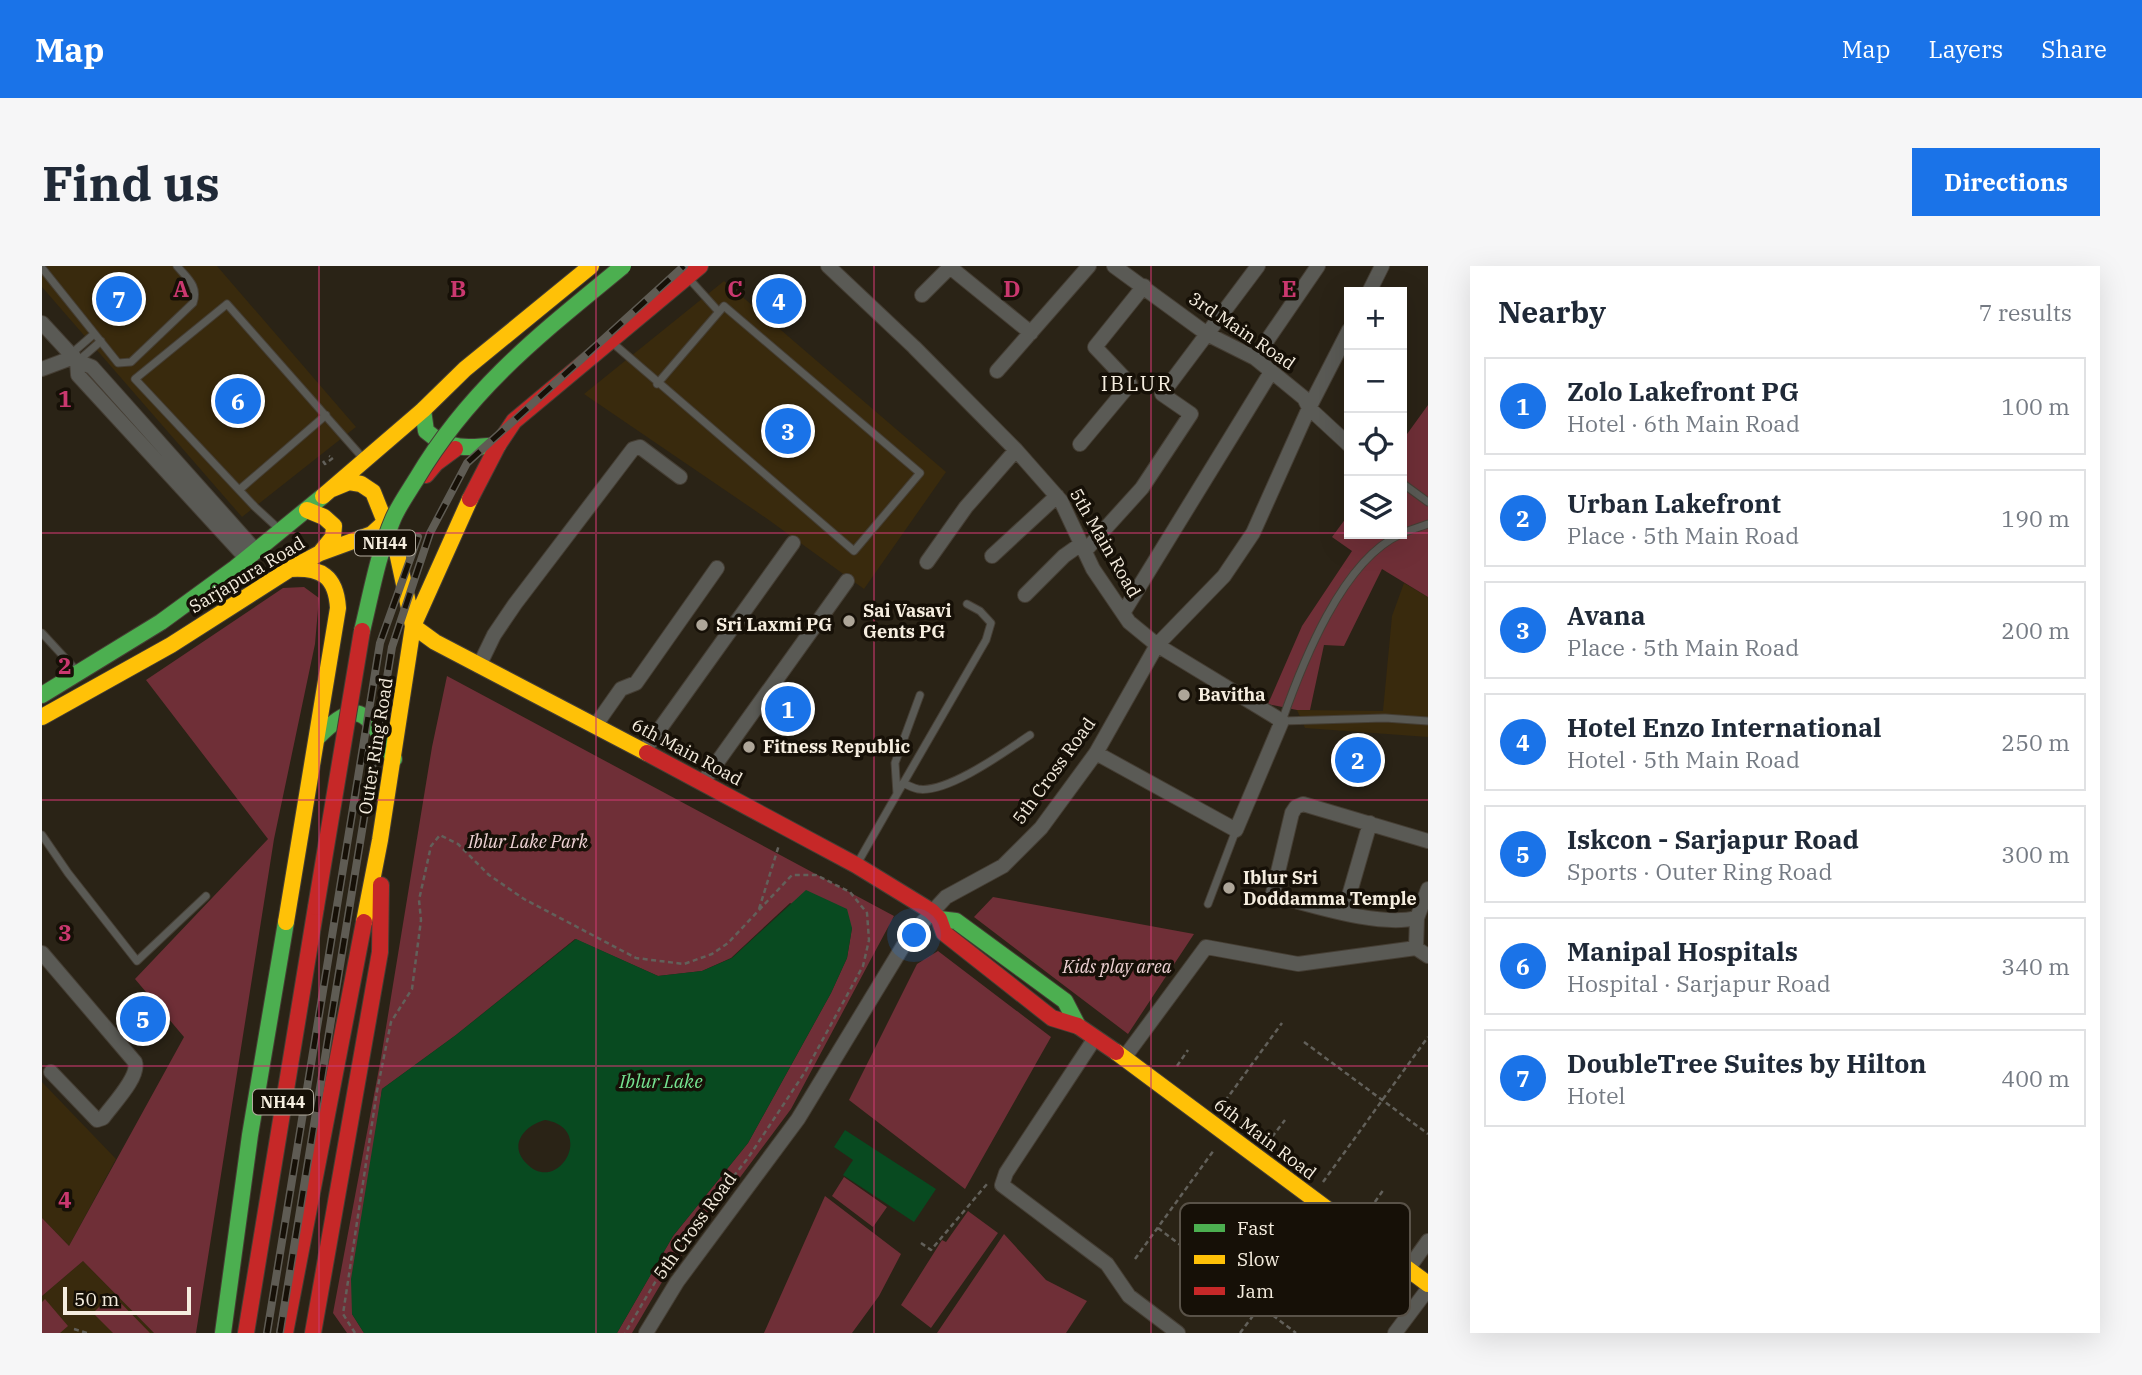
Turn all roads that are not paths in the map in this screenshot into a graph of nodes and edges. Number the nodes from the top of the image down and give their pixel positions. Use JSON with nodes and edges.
{"nodes":[{"id":1,"x":177,"y":266,"type":"edge"},
{"id":2,"x":591,"y":266,"type":"edge"},
{"id":3,"x":623,"y":266,"type":"edge"},
{"id":4,"x":828,"y":266,"type":"edge"},
{"id":5,"x":950,"y":266,"type":"edge"},
{"id":6,"x":1089,"y":266,"type":"edge"},
{"id":7,"x":1114,"y":266,"type":"edge"},
{"id":8,"x":1318,"y":266,"type":"edge"},
{"id":9,"x":1382,"y":266,"type":"edge"},
{"id":10,"x":42,"y":268,"type":"edge"},
{"id":11,"x":1252,"y":268,"type":"edge"},
{"id":12,"x":693,"y":271,"type":"edge"},
{"id":13,"x":1144,"y":286,"type":"junction"},
{"id":14,"x":1372,"y":287,"type":"edge"},
{"id":15,"x":922,"y":295,"type":"dead end"},
{"id":16,"x":719,"y":312,"type":"junction"},
{"id":17,"x":42,"y":323,"type":"edge"},
{"id":18,"x":1031,"y":332,"type":"junction"},
{"id":19,"x":94,"y":334,"type":"junction"},
{"id":20,"x":1207,"y":334,"type":"junction"},
{"id":21,"x":609,"y":340,"type":"junction"},
{"id":22,"x":1344,"y":340,"type":"edge"},
{"id":23,"x":101,"y":341,"type":"junction"},
{"id":24,"x":74,"y":357,"type":"junction"},
{"id":25,"x":1255,"y":358,"type":"junction"},
{"id":26,"x":42,"y":369,"type":"edge"},
{"id":27,"x":997,"y":372,"type":"dead end"},
{"id":28,"x":1271,"y":372,"type":"junction"},
{"id":29,"x":657,"y":384,"type":"junction"},
{"id":30,"x":1309,"y":408,"type":"junction"},
{"id":31,"x":423,"y":410,"type":"junction"},
{"id":32,"x":326,"y":415,"type":"junction"},
{"id":33,"x":1344,"y":440,"type":"edge"},
{"id":34,"x":1080,"y":444,"type":"dead end"},
{"id":35,"x":498,"y":445,"type":"junction"},
{"id":36,"x":455,"y":449,"type":"junction"},
{"id":37,"x":1016,"y":450,"type":"junction"},
{"id":38,"x":365,"y":461,"type":"junction"},
{"id":39,"x":680,"y":477,"type":"dead end"},
{"id":40,"x":1407,"y":487,"type":"edge"},
{"id":41,"x":332,"y":489,"type":"junction"},
{"id":42,"x":239,"y":490,"type":"junction"},
{"id":43,"x":1056,"y":496,"type":"junction"},
{"id":44,"x":1428,"y":502,"type":"edge"},
{"id":45,"x":307,"y":510,"type":"junction"},
{"id":46,"x":386,"y":523,"type":"junction"},
{"id":47,"x":1428,"y":524,"type":"edge"},
{"id":48,"x":281,"y":531,"type":"junction"},
{"id":49,"x":1407,"y":531,"type":"edge"},
{"id":50,"x":1390,"y":539,"type":"edge"},
{"id":51,"x":793,"y":543,"type":"dead end"},
{"id":52,"x":1083,"y":548,"type":"junction"},
{"id":53,"x":320,"y":553,"type":"junction"},
{"id":54,"x":251,"y":555,"type":"junction"},
{"id":55,"x":992,"y":556,"type":"dead end"},
{"id":56,"x":927,"y":562,"type":"dead end"},
{"id":57,"x":717,"y":568,"type":"dead end"},
{"id":58,"x":290,"y":569,"type":"junction"},
{"id":59,"x":847,"y":581,"type":"dead end"},
{"id":60,"x":1026,"y":595,"type":"dead end"},
{"id":61,"x":967,"y":604,"type":"dead end"},
{"id":62,"x":1123,"y":613,"type":"junction"},
{"id":63,"x":414,"y":626,"type":"junction"},
{"id":64,"x":42,"y":633,"type":"edge"},
{"id":65,"x":1157,"y":645,"type":"junction"},
{"id":66,"x":479,"y":666,"type":"junction"},
{"id":67,"x":79,"y":673,"type":"junction"},
{"id":68,"x":42,"y":695,"type":"edge"},
{"id":69,"x":920,"y":695,"type":"dead end"},
{"id":70,"x":42,"y":717,"type":"edge"},
{"id":71,"x":1282,"y":721,"type":"junction"},
{"id":72,"x":1428,"y":721,"type":"edge"},
{"id":73,"x":595,"y":726,"type":"junction"},
{"id":74,"x":1030,"y":735,"type":"dead end"},
{"id":75,"x":317,"y":737,"type":"junction"},
{"id":76,"x":644,"y":751,"type":"junction"},
{"id":77,"x":1096,"y":753,"type":"junction"},
{"id":78,"x":394,"y":759,"type":"junction"},
{"id":79,"x":703,"y":782,"type":"junction"},
{"id":80,"x":903,"y":783,"type":"junction"},
{"id":81,"x":897,"y":794,"type":"junction"},
{"id":82,"x":1370,"y":823,"type":"junction"},
{"id":83,"x":1236,"y":830,"type":"junction"},
{"id":84,"x":42,"y":835,"type":"edge"},
{"id":85,"x":380,"y":841,"type":"junction"},
{"id":86,"x":1428,"y":841,"type":"edge"},
{"id":87,"x":856,"y":865,"type":"junction"},
{"id":88,"x":1428,"y":889,"type":"edge"},
{"id":89,"x":206,"y":896,"type":"dead end"},
{"id":90,"x":1208,"y":904,"type":"dead end"},
{"id":91,"x":1343,"y":913,"type":"junction"},
{"id":92,"x":935,"y":915,"type":"junction"},
{"id":93,"x":1417,"y":918,"type":"junction"},
{"id":94,"x":1422,"y":952,"type":"edge"},
{"id":95,"x":42,"y":953,"type":"edge"},
{"id":96,"x":1095,"y":1038,"type":"junction"},
{"id":97,"x":1124,"y":1058,"type":"junction"},
{"id":98,"x":51,"y":1072,"type":"dead end"},
{"id":99,"x":1318,"y":1203,"type":"edge"},
{"id":100,"x":1428,"y":1241,"type":"edge"},
{"id":101,"x":1410,"y":1266,"type":"edge"},
{"id":102,"x":1410,"y":1270,"type":"edge"},
{"id":103,"x":1428,"y":1283,"type":"edge"},
{"id":104,"x":1428,"y":1289,"type":"edge"},
{"id":105,"x":1410,"y":1313,"type":"edge"},
{"id":106,"x":1408,"y":1316,"type":"edge"},
{"id":107,"x":223,"y":1333,"type":"edge"},
{"id":108,"x":246,"y":1333,"type":"edge"},
{"id":109,"x":285,"y":1333,"type":"edge"},
{"id":110,"x":313,"y":1333,"type":"edge"},
{"id":111,"x":646,"y":1333,"type":"edge"},
{"id":112,"x":1178,"y":1333,"type":"edge"},
{"id":113,"x":1395,"y":1333,"type":"edge"}],
"edges":[{"from":1,"to":23,"type":"lane"},
{"from":2,"to":31,"type":"main road"},
{"from":3,"to":108,"type":"main road","name":"Outer Ring Road","number":"NH44","bridge":true},
{"from":4,"to":37,"type":"street","name":"5th Main Road"},
{"from":5,"to":15,"type":"street"},
{"from":5,"to":18,"type":"street"},
{"from":6,"to":18,"type":"street"},
{"from":7,"to":13,"type":"street","name":"3rd Main Road"},
{"from":8,"to":25,"type":"street"},
{"from":9,"to":14,"type":"street"},
{"from":10,"to":19,"type":"lane"},
{"from":11,"to":20,"type":"street"},
{"from":12,"to":16,"type":"lane"},
{"from":12,"to":21,"type":"main road","name":"Outer Ring Road","number":"NH44"},
{"from":13,"to":20,"type":"street","name":"3rd Main Road"},
{"from":13,"to":34,"type":"street"},
{"from":16,"to":29,"type":"lane"},
{"from":16,"to":29,"type":"lane"},
{"from":17,"to":24,"type":"street"},
{"from":18,"to":27,"type":"street"},
{"from":19,"to":23,"type":"lane"},
{"from":19,"to":24,"type":"lane"},
{"from":20,"to":25,"type":"street","name":"3rd Main Road"},
{"from":20,"to":52,"type":"street"},
{"from":21,"to":29,"type":"lane"},
{"from":21,"to":35,"type":"main road","name":"Outer Ring Road","number":"NH44"},
{"from":22,"to":30,"type":"street","name":"5th Cross Road"},
{"from":23,"to":24,"type":"lane"},
{"from":24,"to":26,"type":"street"},
{"from":24,"to":54,"type":"street"},
{"from":25,"to":28,"type":"street","name":"3rd Main Road"},
{"from":28,"to":30,"type":"street","name":"3rd Main Road"},
{"from":28,"to":62,"type":"street"},
{"from":30,"to":33,"type":"street","name":"3rd Main Road"},
{"from":30,"to":65,"type":"street","name":"5th Cross Road"},
{"from":31,"to":36,"type":"main road"},
{"from":31,"to":38,"type":"main road"},
{"from":32,"to":38,"type":"lane"},
{"from":32,"to":42,"type":"lane"},
{"from":32,"to":42,"type":"lane"},
{"from":35,"to":36,"type":"main road"},
{"from":35,"to":63,"type":"main road","name":"Outer Ring Road","number":"NH44"},
{"from":36,"to":46,"type":"main road","name":"Sarjapura Road"},
{"from":37,"to":43,"type":"street","name":"5th Main Road"},
{"from":37,"to":56,"type":"street"},
{"from":38,"to":41,"type":"main road"},
{"from":39,"to":66,"type":"street"},
{"from":40,"to":44,"type":"lane"},
{"from":41,"to":45,"type":"main road","name":"Sarjapura Road"},
{"from":41,"to":46,"type":"main road"},
{"from":42,"to":48,"type":"lane"},
{"from":43,"to":52,"type":"street","name":"5th Main Road"},
{"from":43,"to":55,"type":"street"},
{"from":45,"to":48,"type":"main road","name":"Sarjapura Road"},
{"from":45,"to":53,"type":"main road"},
{"from":46,"to":53,"type":"main road","name":"Sarjapura Road"},
{"from":46,"to":63,"type":"main road"},
{"from":47,"to":49,"type":"lane"},
{"from":48,"to":54,"type":"main road","name":"Sarjapura Road"},
{"from":50,"to":71,"type":"lane"},
{"from":51,"to":76,"type":"street"},
{"from":52,"to":60,"type":"street"},
{"from":52,"to":62,"type":"street","name":"5th Main Road"},
{"from":53,"to":58,"type":"main road","name":"Sarjapura Road"},
{"from":54,"to":67,"type":"main road","name":"Sarjapura Road"},
{"from":57,"to":73,"type":"street"},
{"from":58,"to":70,"type":"main road","name":"Sarjapura Road"},
{"from":58,"to":75,"type":"main road"},
{"from":59,"to":79,"type":"street"},
{"from":61,"to":80,"type":"lane"},
{"from":62,"to":65,"type":"street","name":"5th Main Road"},
{"from":63,"to":66,"type":"main road","name":"6th Main Road"},
{"from":63,"to":78,"type":"main road","name":"Outer Ring Road","number":"NH44"},
{"from":64,"to":67,"type":"lane"},
{"from":65,"to":71,"type":"street","name":"5th Main Road"},
{"from":65,"to":77,"type":"street","name":"5th Cross Road"},
{"from":66,"to":73,"type":"main road","name":"6th Main Road"},
{"from":67,"to":68,"type":"main road","name":"Sarjapura Road"},
{"from":69,"to":81,"type":"lane"},
{"from":71,"to":72,"type":"lane"},
{"from":71,"to":83,"type":"street"},
{"from":73,"to":76,"type":"main road","name":"6th Main Road"},
{"from":74,"to":80,"type":"lane"},
{"from":75,"to":78,"type":"main road"},
{"from":75,"to":107,"type":"main road"},
{"from":76,"to":79,"type":"main road","name":"6th Main Road"},
{"from":77,"to":83,"type":"street"},
{"from":77,"to":92,"type":"street","name":"5th Cross Road"},
{"from":78,"to":85,"type":"main road","name":"Outer Ring Road","number":"NH44"},
{"from":79,"to":87,"type":"main road","name":"6th Main Road"},
{"from":80,"to":81,"type":"lane"},
{"from":81,"to":87,"type":"lane"},
{"from":82,"to":86,"type":"street"},
{"from":82,"to":91,"type":"street"},
{"from":82,"to":91,"type":"street"},
{"from":83,"to":90,"type":"lane"},
{"from":84,"to":89,"type":"lane"},
{"from":85,"to":109,"type":"main road","name":"Outer Ring Road","number":"NH44"},
{"from":85,"to":110,"type":"main road"},
{"from":87,"to":92,"type":"main road","name":"6th Main Road"},
{"from":88,"to":93,"type":"street"},
{"from":91,"to":93,"type":"street"},
{"from":92,"to":96,"type":"main road","name":"6th Main Road"},
{"from":92,"to":111,"type":"street","name":"5th Cross Road"},
{"from":93,"to":94,"type":"street"},
{"from":94,"to":97,"type":"street"},
{"from":95,"to":98,"type":"street"},
{"from":96,"to":97,"type":"main road","name":"6th Main Road"},
{"from":96,"to":112,"type":"street"},
{"from":97,"to":99,"type":"main road","name":"6th Main Road"},
{"from":100,"to":101,"type":"street"},
{"from":102,"to":103,"type":"main road","name":"6th Main Road"},
{"from":104,"to":105,"type":"street"},
{"from":106,"to":113,"type":"street"}]}
